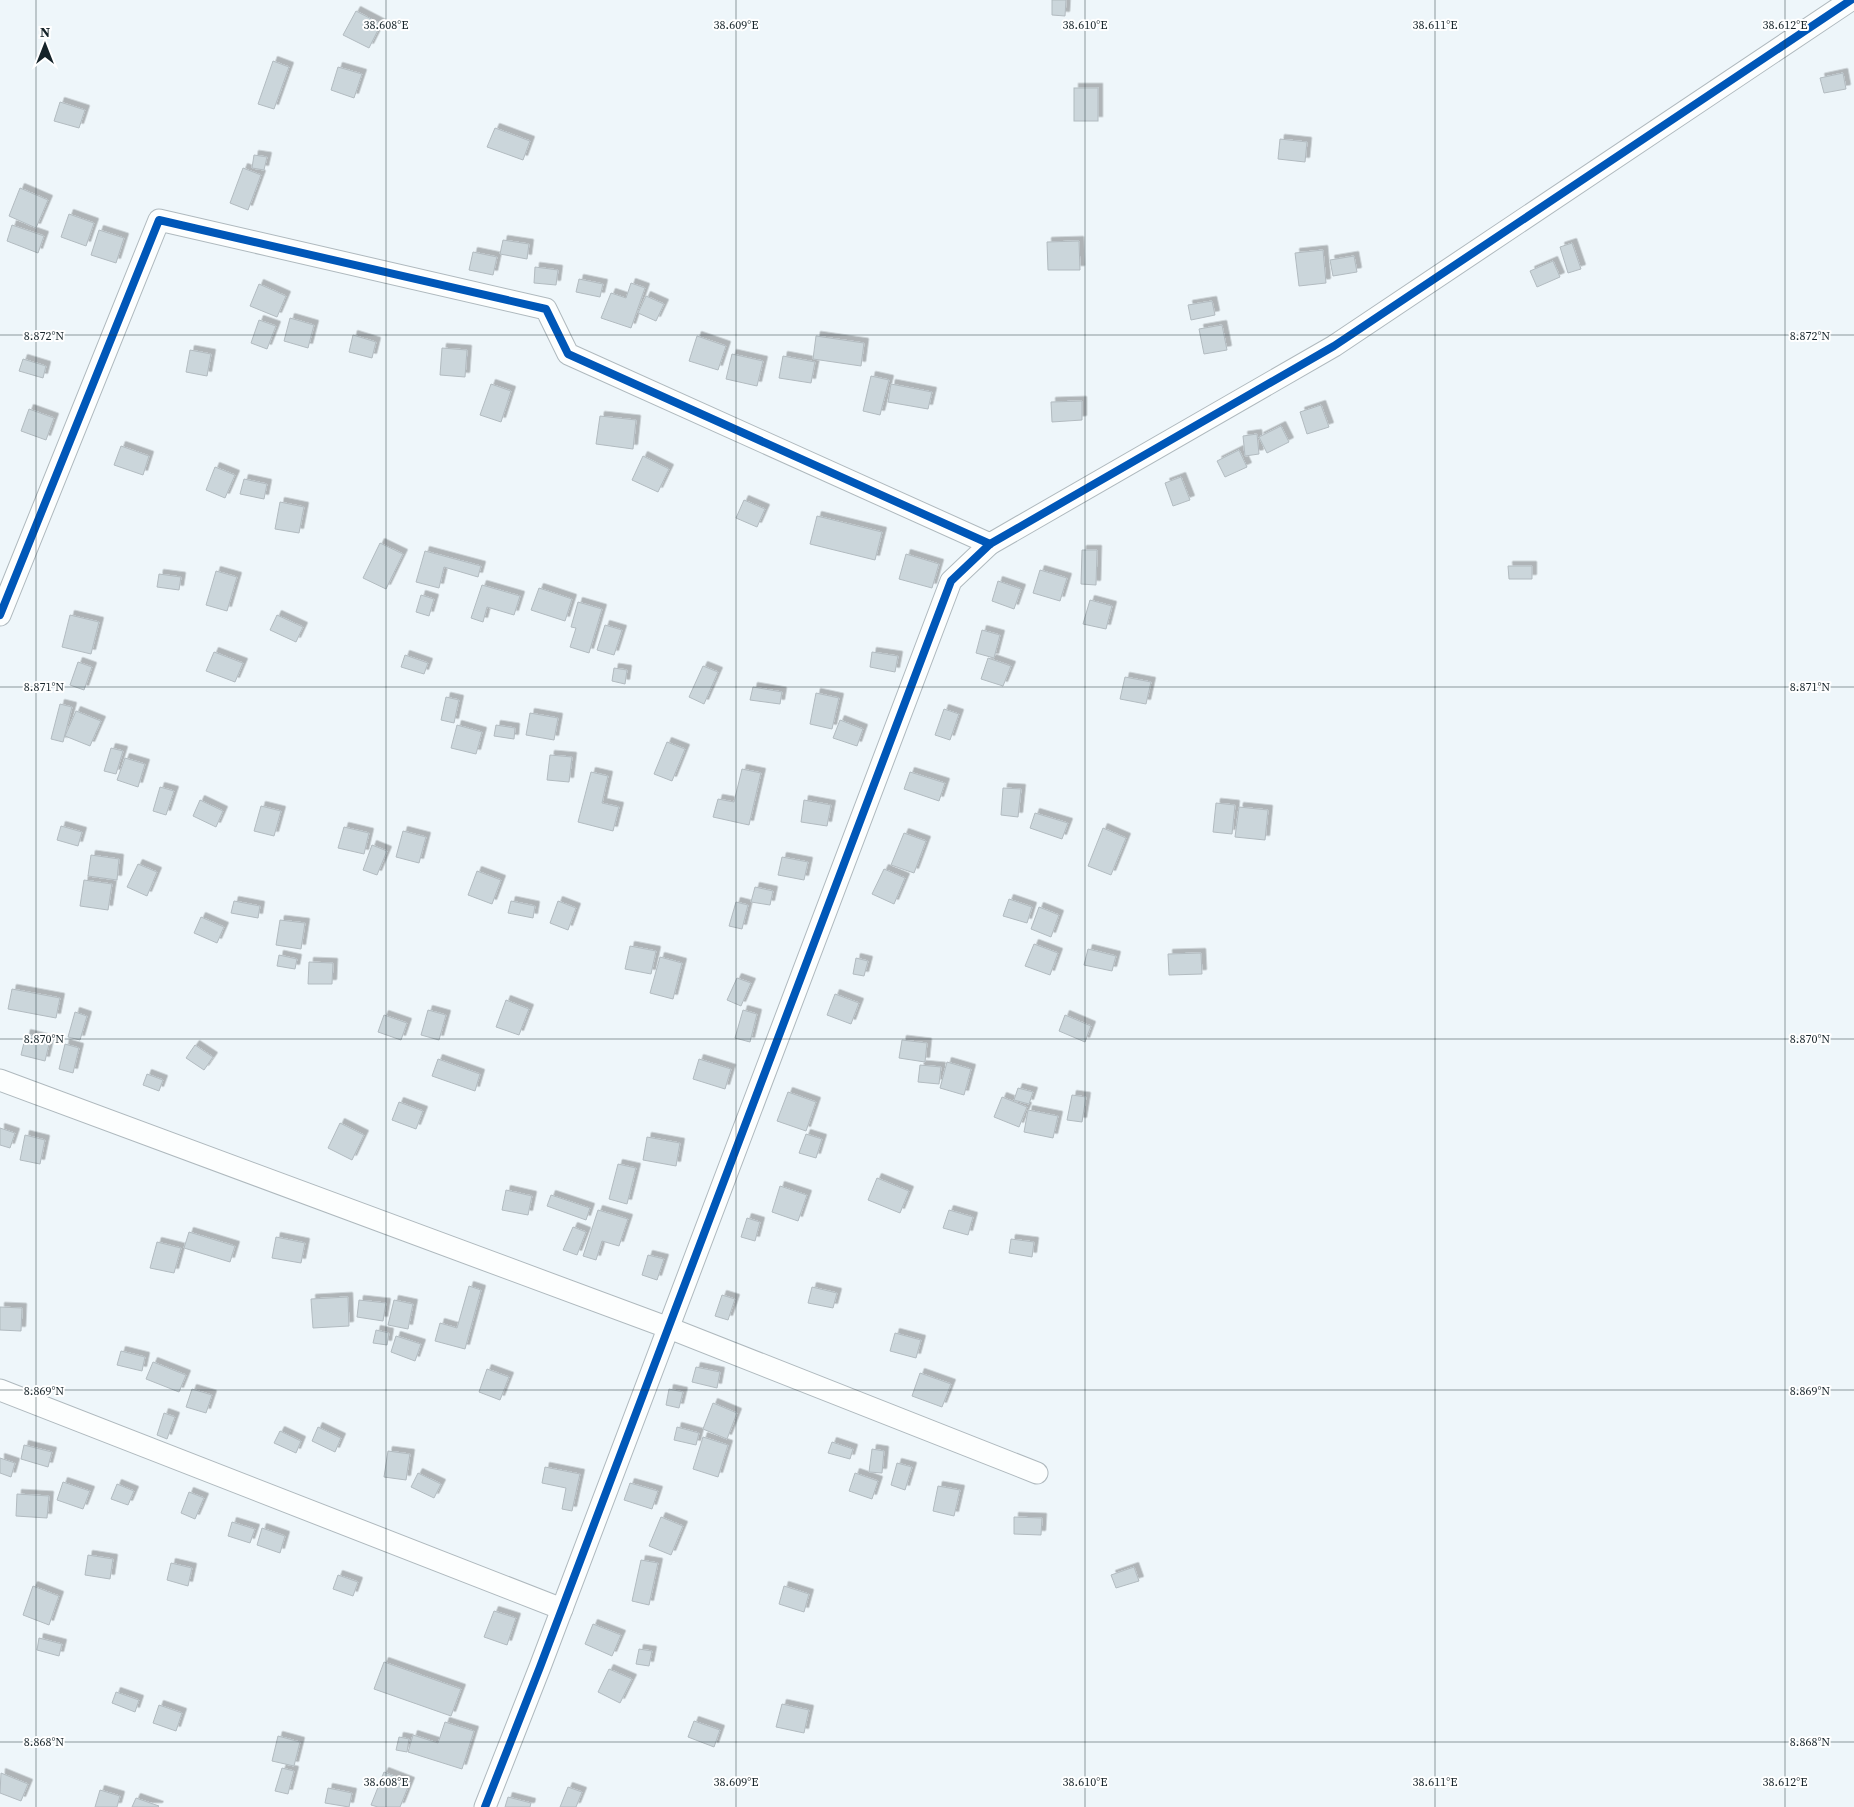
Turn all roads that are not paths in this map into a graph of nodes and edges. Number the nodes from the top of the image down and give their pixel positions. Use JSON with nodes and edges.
{"nodes":[{"id":1,"x":1851,"y":0,"type":"edge"},
{"id":2,"x":990,"y":544,"type":"junction"},
{"id":3,"x":0,"y":615,"type":"edge"},
{"id":4,"x":0,"y":1080,"type":"edge"},
{"id":5,"x":669,"y":1328,"type":"junction"},
{"id":6,"x":0,"y":1390,"type":"edge"},
{"id":7,"x":1037,"y":1473,"type":"dead end"},
{"id":8,"x":562,"y":1610,"type":"junction"},
{"id":9,"x":485,"y":1807,"type":"edge"}],
"edges":[{"from":1,"to":2,"type":"street"},
{"from":2,"to":3,"type":"street"},
{"from":2,"to":5,"type":"street"},
{"from":4,"to":5,"type":"street"},
{"from":5,"to":7,"type":"street"},
{"from":5,"to":8,"type":"street"},
{"from":6,"to":8,"type":"street"},
{"from":8,"to":9,"type":"street"}]}
